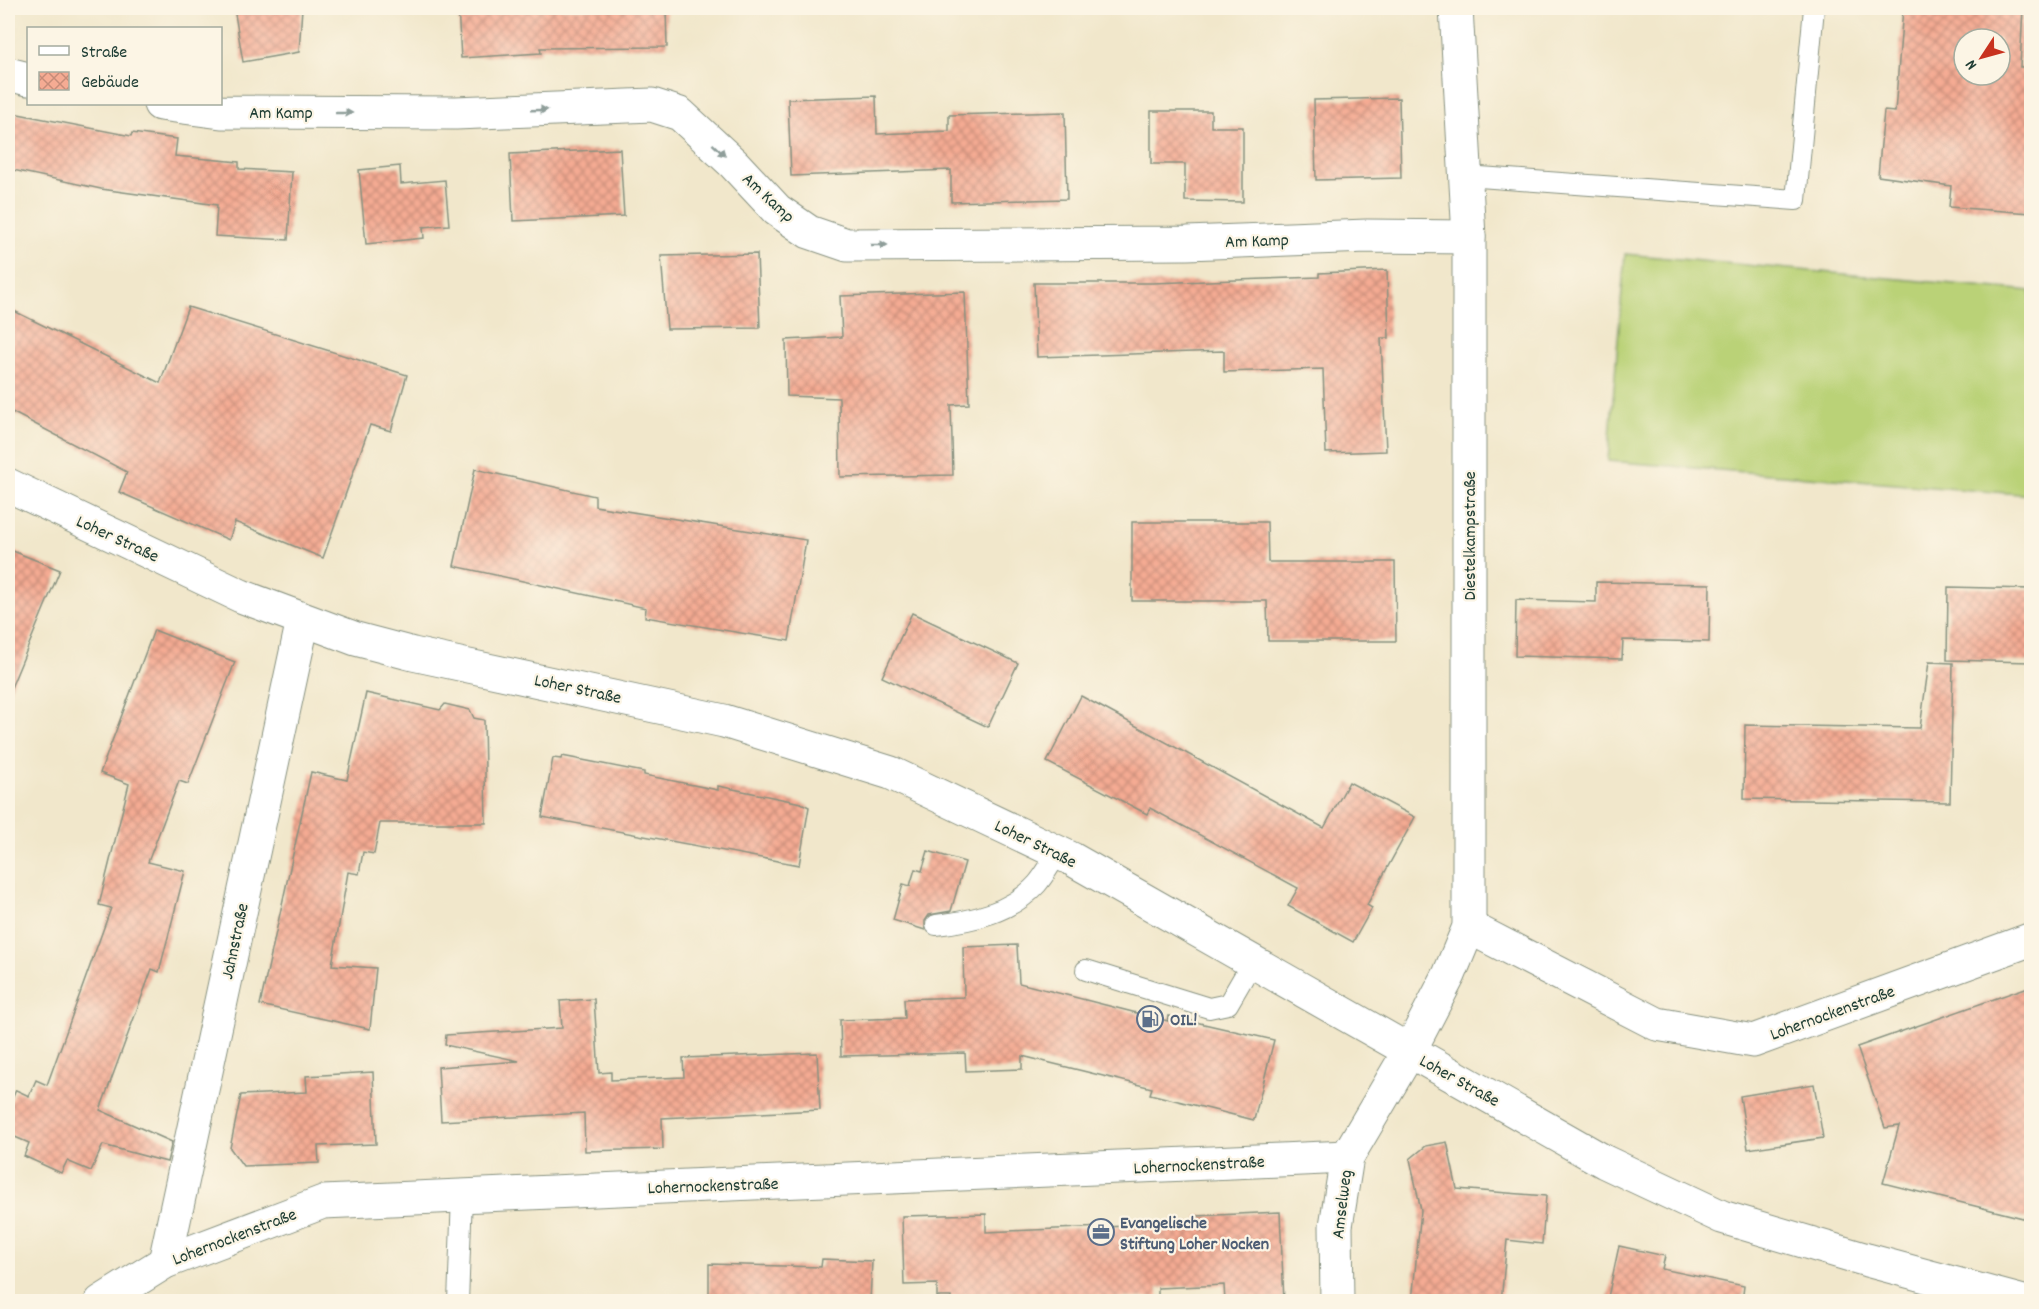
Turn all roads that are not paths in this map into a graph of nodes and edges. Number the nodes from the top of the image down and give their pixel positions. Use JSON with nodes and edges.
{"nodes":[{"id":1,"x":1456,"y":8,"type":"edge"},
{"id":2,"x":1814,"y":8,"type":"edge"},
{"id":3,"x":8,"y":74,"type":"edge"},
{"id":4,"x":27,"y":79,"type":"edge"},
{"id":5,"x":168,"y":105,"type":"edge"},
{"id":6,"x":1466,"y":176,"type":"junction"},
{"id":7,"x":1469,"y":237,"type":"junction"},
{"id":8,"x":8,"y":485,"type":"edge"},
{"id":9,"x":303,"y":620,"type":"junction"},
{"id":10,"x":1058,"y":853,"type":"junction"},
{"id":11,"x":936,"y":925,"type":"dead end"},
{"id":12,"x":1469,"y":927,"type":"junction"},
{"id":13,"x":2031,"y":939,"type":"edge"},
{"id":14,"x":1253,"y":961,"type":"junction"},
{"id":15,"x":1086,"y":970,"type":"dead end"},
{"id":16,"x":1409,"y":1052,"type":"junction"},
{"id":17,"x":1347,"y":1157,"type":"junction"},
{"id":18,"x":462,"y":1196,"type":"junction"},
{"id":19,"x":165,"y":1262,"type":"junction"},
{"id":20,"x":101,"y":1302,"type":"edge"},
{"id":21,"x":458,"y":1302,"type":"edge"},
{"id":22,"x":1337,"y":1302,"type":"edge"},
{"id":23,"x":2023,"y":1302,"type":"edge"}],
"edges":[{"from":1,"to":6,"type":"street","name":"Diestelkampstraße"},
{"from":2,"to":6,"type":"lane"},
{"from":3,"to":4,"type":"street"},
{"from":5,"to":7,"type":"street","name":"Am Kamp","one_way":true},
{"from":6,"to":7,"type":"street","name":"Diestelkampstraße"},
{"from":7,"to":12,"type":"street","name":"Diestelkampstraße"},
{"from":8,"to":9,"type":"street","name":"Loher Straße"},
{"from":9,"to":10,"type":"street","name":"Loher Straße"},
{"from":9,"to":19,"type":"street","name":"Jahnstraße"},
{"from":10,"to":11,"type":"lane"},
{"from":10,"to":14,"type":"street","name":"Loher Straße"},
{"from":12,"to":13,"type":"street","name":"Lohernockenstraße"},
{"from":12,"to":16,"type":"street","name":"Diestelkampstraße"},
{"from":14,"to":15,"type":"lane"},
{"from":14,"to":16,"type":"street","name":"Loher Straße"},
{"from":16,"to":17,"type":"street","name":"Amselweg"},
{"from":16,"to":23,"type":"street","name":"Loher Straße"},
{"from":17,"to":18,"type":"street","name":"Lohernockenstraße"},
{"from":17,"to":22,"type":"street","name":"Amselweg"},
{"from":18,"to":19,"type":"street","name":"Lohernockenstraße"},
{"from":18,"to":21,"type":"lane"},
{"from":19,"to":20,"type":"street","name":"Lohernockenstraße"}]}
